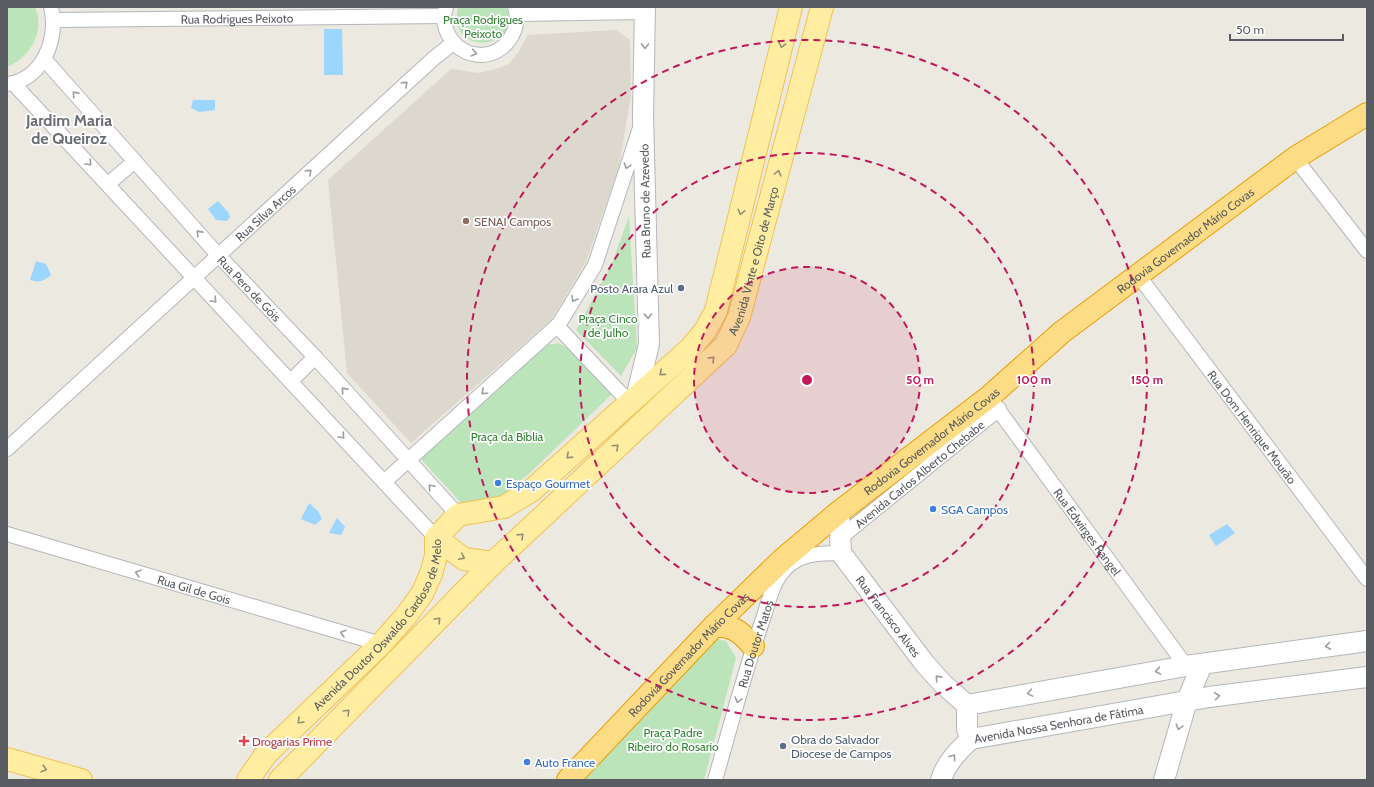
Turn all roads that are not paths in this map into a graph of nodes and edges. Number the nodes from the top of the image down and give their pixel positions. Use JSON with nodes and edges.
{"nodes":[{"id":1,"x":791,"y":7,"type":"edge"},
{"id":2,"x":822,"y":7,"type":"edge"},
{"id":3,"x":516,"y":10,"type":"edge"},
{"id":4,"x":645,"y":10,"type":"edge"},
{"id":5,"x":445,"y":11,"type":"edge"},
{"id":6,"x":53,"y":14,"type":"edge"},
{"id":7,"x":453,"y":43,"type":"junction"},
{"id":8,"x":44,"y":59,"type":"junction"},
{"id":9,"x":10,"y":83,"type":"edge"},
{"id":10,"x":1367,"y":114,"type":"edge"},
{"id":11,"x":643,"y":116,"type":"junction"},
{"id":12,"x":1295,"y":158,"type":"junction"},
{"id":13,"x":135,"y":161,"type":"junction"},
{"id":14,"x":108,"y":184,"type":"junction"},
{"id":15,"x":733,"y":244,"type":"junction"},
{"id":16,"x":1367,"y":252,"type":"edge"},
{"id":17,"x":218,"y":255,"type":"junction"},
{"id":18,"x":1138,"y":275,"type":"junction"},
{"id":19,"x":193,"y":278,"type":"junction"},
{"id":20,"x":746,"y":293,"type":"junction"},
{"id":21,"x":557,"y":326,"type":"junction"},
{"id":22,"x":315,"y":357,"type":"junction"},
{"id":23,"x":291,"y":381,"type":"junction"},
{"id":24,"x":633,"y":398,"type":"junction"},
{"id":25,"x":994,"y":403,"type":"junction"},
{"id":26,"x":7,"y":449,"type":"edge"},
{"id":27,"x":408,"y":461,"type":"junction"},
{"id":28,"x":384,"y":482,"type":"junction"},
{"id":29,"x":839,"y":512,"type":"junction"},
{"id":30,"x":458,"y":515,"type":"junction"},
{"id":31,"x":7,"y":534,"type":"edge"},
{"id":32,"x":436,"y":538,"type":"junction"},
{"id":33,"x":840,"y":545,"type":"junction"},
{"id":34,"x":493,"y":562,"type":"junction"},
{"id":35,"x":1367,"y":580,"type":"edge"},
{"id":36,"x":714,"y":626,"type":"junction"},
{"id":37,"x":1367,"y":641,"type":"edge"},
{"id":38,"x":381,"y":644,"type":"junction"},
{"id":39,"x":753,"y":646,"type":"junction"},
{"id":40,"x":1194,"y":665,"type":"junction"},
{"id":41,"x":1367,"y":677,"type":"edge"},
{"id":42,"x":1187,"y":701,"type":"junction"},
{"id":43,"x":967,"y":705,"type":"junction"},
{"id":44,"x":971,"y":738,"type":"junction"},
{"id":45,"x":7,"y":759,"type":"edge"},
{"id":46,"x":81,"y":780,"type":"edge"},
{"id":47,"x":248,"y":780,"type":"edge"},
{"id":48,"x":280,"y":780,"type":"edge"},
{"id":49,"x":568,"y":780,"type":"edge"},
{"id":50,"x":715,"y":780,"type":"edge"},
{"id":51,"x":941,"y":780,"type":"edge"},
{"id":52,"x":1164,"y":780,"type":"edge"}],
"edges":[{"from":1,"to":15,"type":"main road","name":"Avenida Vinte e Oito de Março","one_way":true},
{"from":20,"to":2,"type":"main road","name":"Avenida Vinte e Oito de Março","one_way":true},
{"from":3,"to":4,"type":"street"},
{"from":7,"to":3,"type":"street","one_way":true},
{"from":4,"to":11,"type":"main road","name":"Rua Bruno de Azevedo","one_way":true},
{"from":5,"to":6,"type":"street","name":"Rua Rodrigues Peixoto"},
{"from":5,"to":7,"type":"street","name":"Rua Rodrigues Peixoto"},
{"from":6,"to":8,"type":"street"},
{"from":17,"to":7,"type":"street","name":"Rua Silva Arcos","one_way":true},
{"from":8,"to":9,"type":"street"},
{"from":13,"to":8,"type":"street","name":"Rua Pero de Góis","one_way":true},
{"from":9,"to":14,"type":"street","one_way":true},
{"from":10,"to":12,"type":"highway","name":"Rodovia Governador Mário Covas"},
{"from":11,"to":21,"type":"street","one_way":true},
{"from":11,"to":24,"type":"main road","name":"Rua Bruno de Azevedo","one_way":true},
{"from":12,"to":16,"type":"street"},
{"from":12,"to":18,"type":"highway","name":"Rodovia Governador Mário Covas"},
{"from":13,"to":14,"type":"street"},
{"from":17,"to":13,"type":"street","name":"Rua Pero de Góis","one_way":true},
{"from":14,"to":19,"type":"street"},
{"from":15,"to":20,"type":"main road"},
{"from":15,"to":24,"type":"main road","name":"Avenida Vinte e Oito de Março","one_way":true},
{"from":17,"to":19,"type":"street","name":"Rua Silva Arcos"},
{"from":17,"to":22,"type":"street","name":"Rua Pero de Góis"},
{"from":18,"to":25,"type":"highway","name":"Rodovia Governador Mário Covas"},
{"from":18,"to":35,"type":"street","name":"Rua Dom Henrique Mourão"},
{"from":19,"to":23,"type":"street","one_way":true},
{"from":19,"to":26,"type":"street","name":"Rua Silva Arcos"},
{"from":34,"to":20,"type":"main road","name":"Avenida Vinte e Oito de Março","one_way":true},
{"from":21,"to":24,"type":"street"},
{"from":21,"to":27,"type":"street","one_way":true},
{"from":22,"to":23,"type":"street"},
{"from":27,"to":22,"type":"street","name":"Rua Pero de Góis","one_way":true},
{"from":23,"to":28,"type":"street","one_way":true},
{"from":24,"to":30,"type":"main road","one_way":true},
{"from":25,"to":29,"type":"highway","name":"Rodovia Governador Mário Covas"},
{"from":25,"to":33,"type":"street","name":"Avenida Carlos Alberto Chebabe"},
{"from":25,"to":40,"type":"street","name":"Rua Edwirges Rangel"},
{"from":27,"to":28,"type":"street"},
{"from":30,"to":27,"type":"street","name":"Rua Pero de Góis","one_way":true},
{"from":28,"to":32,"type":"street"},
{"from":29,"to":33,"type":"main road"},
{"from":29,"to":36,"type":"highway","name":"Rodovia Governador Mário Covas"},
{"from":30,"to":32,"type":"main road","name":"Avenida Doutor Oswaldo Cardoso de Melo"},
{"from":38,"to":31,"type":"street","name":"Rua Gil de Gois","one_way":true},
{"from":32,"to":34,"type":"main road","one_way":true},
{"from":32,"to":38,"type":"main road","name":"Avenida Doutor Oswaldo Cardoso de Melo"},
{"from":33,"to":39,"type":"street","name":"Rua Doutor Matos"},
{"from":43,"to":33,"type":"main road","name":"Rua Francisco Alves","one_way":true},
{"from":48,"to":34,"type":"main road","one_way":true},
{"from":36,"to":39,"type":"highway"},
{"from":36,"to":49,"type":"highway","name":"Rodovia Governador Mário Covas"},
{"from":37,"to":40,"type":"main road","one_way":true},
{"from":38,"to":47,"type":"main road","name":"Avenida Doutor Oswaldo Cardoso de Melo","one_way":true},
{"from":39,"to":50,"type":"street","name":"Rua Doutor Matos","one_way":true},
{"from":40,"to":42,"type":"main road"},
{"from":40,"to":43,"type":"main road","one_way":true},
{"from":42,"to":41,"type":"main road","name":"Avenida Nossa Senhora de Fátima","one_way":true},
{"from":42,"to":44,"type":"main road","name":"Avenida Nossa Senhora de Fátima"},
{"from":42,"to":52,"type":"main road","one_way":true},
{"from":43,"to":44,"type":"main road","name":"Avenida Nossa Senhora de Fátima"},
{"from":51,"to":44,"type":"main road","one_way":true},
{"from":45,"to":46,"type":"main road","one_way":true}]}
